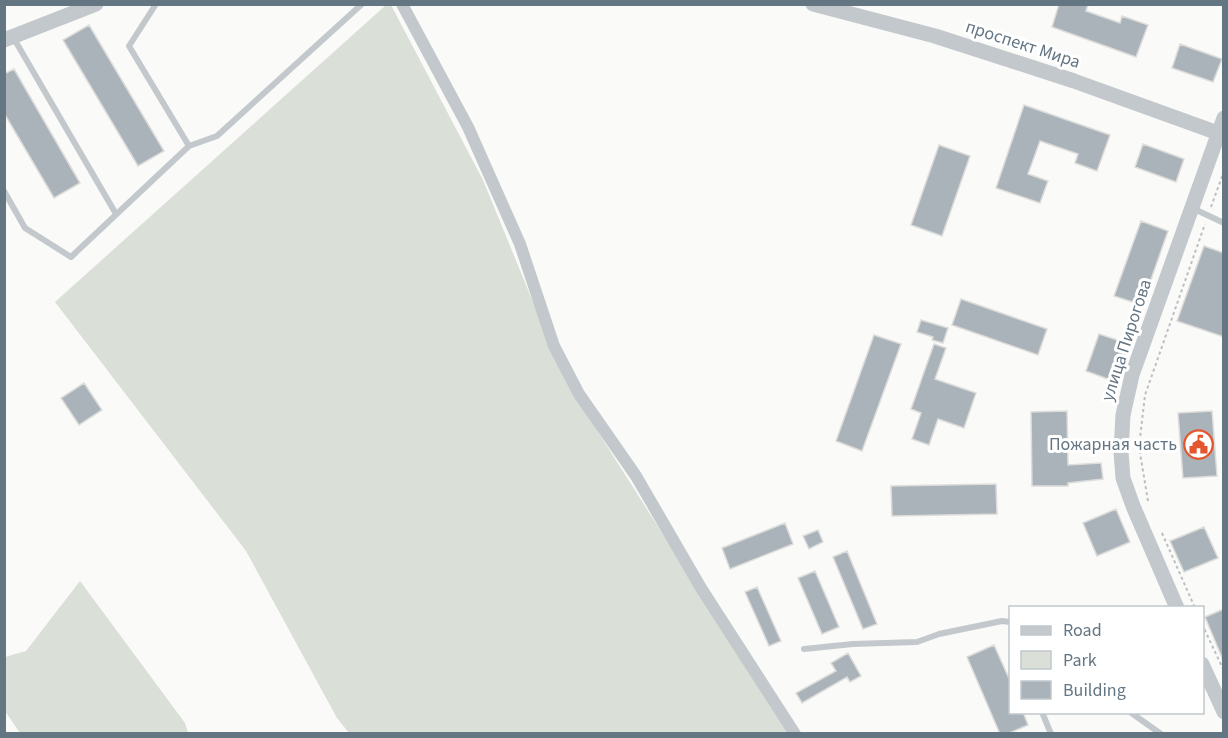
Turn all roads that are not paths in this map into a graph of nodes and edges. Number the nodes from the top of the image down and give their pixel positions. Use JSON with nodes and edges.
{"nodes":[{"id":1,"x":96,"y":4,"type":"edge"},
{"id":2,"x":156,"y":4,"type":"edge"},
{"id":3,"x":362,"y":4,"type":"edge"},
{"id":4,"x":402,"y":4,"type":"edge"},
{"id":5,"x":813,"y":4,"type":"edge"},
{"id":6,"x":8,"y":38,"type":"edge"},
{"id":7,"x":1224,"y":118,"type":"edge"},
{"id":8,"x":1222,"y":135,"type":"edge"},
{"id":9,"x":189,"y":146,"type":"junction"},
{"id":10,"x":4,"y":191,"type":"edge"},
{"id":11,"x":1191,"y":208,"type":"junction"},
{"id":12,"x":116,"y":214,"type":"junction"},
{"id":13,"x":1224,"y":223,"type":"edge"},
{"id":14,"x":1176,"y":606,"type":"edge"},
{"id":15,"x":1009,"y":622,"type":"edge"},
{"id":16,"x":804,"y":649,"type":"dead end"},
{"id":17,"x":1204,"y":666,"type":"edge"},
{"id":18,"x":1224,"y":712,"type":"edge"},
{"id":19,"x":1043,"y":714,"type":"edge"},
{"id":20,"x":1133,"y":714,"type":"edge"},
{"id":21,"x":795,"y":734,"type":"edge"},
{"id":22,"x":1051,"y":734,"type":"edge"},
{"id":23,"x":1161,"y":734,"type":"edge"}],
"edges":[{"from":1,"to":6,"type":"street"},
{"from":2,"to":9,"type":"lane"},
{"from":3,"to":9,"type":"lane"},
{"from":4,"to":21,"type":"street"},
{"from":5,"to":8,"type":"street","name":"проспект Мира"},
{"from":6,"to":12,"type":"lane"},
{"from":7,"to":8,"type":"street","name":"улица Пирогова"},
{"from":8,"to":11,"type":"street","name":"улица Пирогова"},
{"from":9,"to":12,"type":"lane"},
{"from":10,"to":12,"type":"lane"},
{"from":11,"to":13,"type":"lane"},
{"from":11,"to":14,"type":"street","name":"улица Пирогова"},
{"from":15,"to":16,"type":"lane"},
{"from":17,"to":18,"type":"street"},
{"from":19,"to":22,"type":"lane"},
{"from":20,"to":23,"type":"lane"}]}
